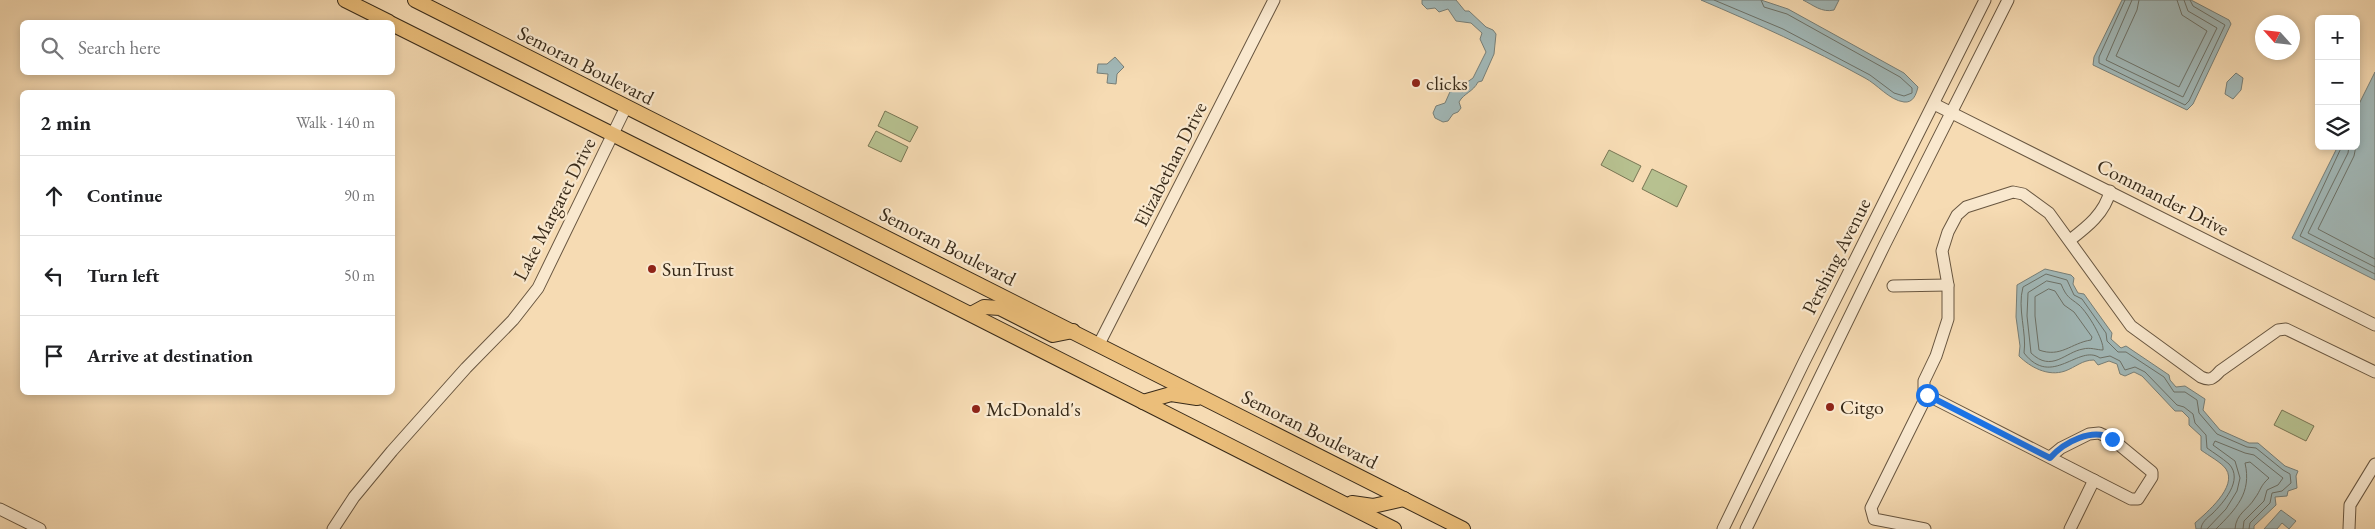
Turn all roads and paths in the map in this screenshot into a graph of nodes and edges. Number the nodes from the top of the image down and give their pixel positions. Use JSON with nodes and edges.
{"nodes":[{"id":1,"x":345,"y":0,"type":"edge"},
{"id":2,"x":415,"y":0,"type":"edge"},
{"id":3,"x":1274,"y":0,"type":"edge"},
{"id":4,"x":1985,"y":0,"type":"edge"},
{"id":5,"x":2008,"y":0,"type":"edge"},
{"id":6,"x":385,"y":20,"type":"edge"},
{"id":7,"x":395,"y":25,"type":"edge"},
{"id":8,"x":1934,"y":104,"type":"junction"},
{"id":9,"x":626,"y":107,"type":"junction"},
{"id":10,"x":1952,"y":112,"type":"junction"},
{"id":11,"x":1922,"y":125,"type":"junction"},
{"id":12,"x":613,"y":135,"type":"junction"},
{"id":13,"x":1940,"y":135,"type":"junction"},
{"id":14,"x":2110,"y":191,"type":"junction"},
{"id":15,"x":2070,"y":240,"type":"junction"},
{"id":16,"x":1948,"y":285,"type":"junction"},
{"id":17,"x":1893,"y":286,"type":"dead end"},
{"id":18,"x":971,"y":314,"type":"junction"},
{"id":19,"x":2375,"y":325,"type":"edge"},
{"id":20,"x":1073,"y":331,"type":"junction"},
{"id":21,"x":1099,"y":344,"type":"junction"},
{"id":22,"x":2375,"y":372,"type":"edge"},
{"id":23,"x":1927,"y":395,"type":"junction"},
{"id":24,"x":1210,"y":400,"type":"junction"},
{"id":25,"x":1142,"y":402,"type":"junction"},
{"id":26,"x":2050,"y":458,"type":"junction"},
{"id":27,"x":2375,"y":464,"type":"edge"},
{"id":28,"x":2094,"y":480,"type":"junction"},
{"id":29,"x":1404,"y":499,"type":"junction"},
{"id":30,"x":1336,"y":500,"type":"junction"},
{"id":31,"x":0,"y":509,"type":"edge"},
{"id":32,"x":40,"y":529,"type":"edge"},
{"id":33,"x":333,"y":529,"type":"edge"},
{"id":34,"x":1394,"y":529,"type":"edge"},
{"id":35,"x":1463,"y":529,"type":"edge"},
{"id":36,"x":1722,"y":529,"type":"edge"},
{"id":37,"x":1746,"y":529,"type":"edge"},
{"id":38,"x":1925,"y":529,"type":"edge"},
{"id":39,"x":2070,"y":529,"type":"edge"},
{"id":40,"x":2349,"y":529,"type":"edge"}],
"edges":[{"from":1,"to":6,"type":"main road"},
{"from":2,"to":9,"type":"main road","name":"Semoran Boulevard"},
{"from":3,"to":21,"type":"street","name":"Elizabethan Drive"},
{"from":4,"to":8,"type":"street","name":"Pershing Avenue"},
{"from":5,"to":10,"type":"street","name":"Pershing Avenue"},
{"from":7,"to":12,"type":"main road"},
{"from":8,"to":10,"type":"street","name":"Commander Drive"},
{"from":8,"to":11,"type":"street","name":"Pershing Avenue"},
{"from":9,"to":12,"type":"street","name":"Lake Margaret Drive"},
{"from":9,"to":20,"type":"main road","name":"Semoran Boulevard"},
{"from":10,"to":13,"type":"street","name":"Pershing Avenue"},
{"from":10,"to":14,"type":"street","name":"Commander Drive"},
{"from":11,"to":13,"type":"street"},
{"from":11,"to":36,"type":"street","name":"Pershing Avenue"},
{"from":12,"to":18,"type":"main road"},
{"from":12,"to":33,"type":"street","name":"Lake Margaret Drive"},
{"from":13,"to":37,"type":"street","name":"Pershing Avenue"},
{"from":14,"to":15,"type":"street"},
{"from":14,"to":19,"type":"street","name":"Commander Drive"},
{"from":15,"to":16,"type":"street"},
{"from":15,"to":22,"type":"street"},
{"from":16,"to":17,"type":"street"},
{"from":16,"to":23,"type":"street"},
{"from":18,"to":20,"type":"main road"},
{"from":18,"to":25,"type":"main road"},
{"from":20,"to":21,"type":"main road","name":"Semoran Boulevard"},
{"from":21,"to":24,"type":"main road","name":"Semoran Boulevard"},
{"from":23,"to":26,"type":"street"},
{"from":23,"to":38,"type":"street"},
{"from":24,"to":25,"type":"main road"},
{"from":24,"to":29,"type":"main road","name":"Semoran Boulevard"},
{"from":25,"to":30,"type":"main road"},
{"from":26,"to":28,"type":"street"},
{"from":26,"to":28,"type":"street"},
{"from":27,"to":40,"type":"street"},
{"from":28,"to":39,"type":"street"},
{"from":29,"to":30,"type":"main road"},
{"from":29,"to":35,"type":"main road","name":"Semoran Boulevard"},
{"from":30,"to":34,"type":"main road"},
{"from":31,"to":32,"type":"street"}]}
